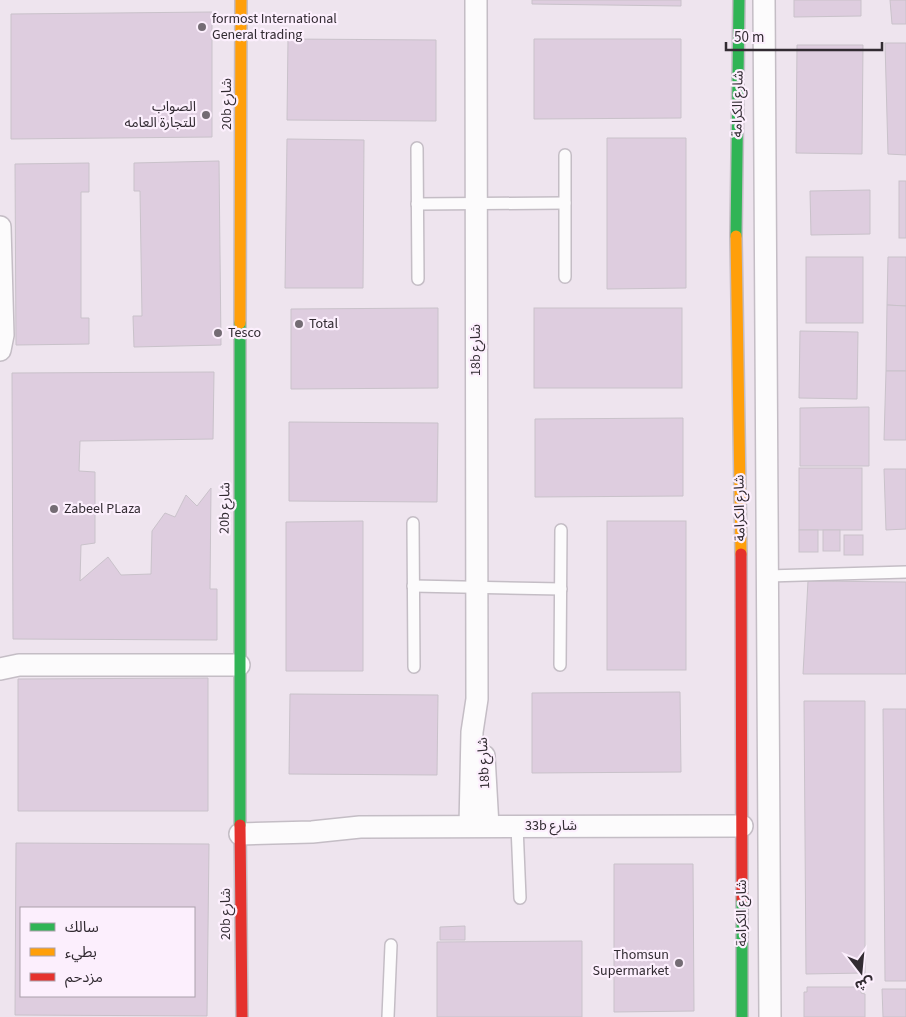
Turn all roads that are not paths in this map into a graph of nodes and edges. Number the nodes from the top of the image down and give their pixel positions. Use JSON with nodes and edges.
{"nodes":[{"id":1,"x":242,"y":0,"type":"edge"},
{"id":2,"x":476,"y":0,"type":"edge"},
{"id":3,"x":739,"y":0,"type":"edge"},
{"id":4,"x":764,"y":0,"type":"edge"},
{"id":5,"x":417,"y":148,"type":"dead end"},
{"id":6,"x":565,"y":155,"type":"dead end"},
{"id":7,"x":476,"y":203,"type":"junction"},
{"id":8,"x":565,"y":203,"type":"junction"},
{"id":9,"x":417,"y":204,"type":"junction"},
{"id":10,"x":0,"y":227,"type":"edge"},
{"id":11,"x":564,"y":277,"type":"dead end"},
{"id":12,"x":418,"y":279,"type":"dead end"},
{"id":13,"x":0,"y":350,"type":"edge"},
{"id":14,"x":413,"y":523,"type":"dead end"},
{"id":15,"x":561,"y":530,"type":"dead end"},
{"id":16,"x":906,"y":572,"type":"edge"},
{"id":17,"x":768,"y":576,"type":"junction"},
{"id":18,"x":413,"y":586,"type":"junction"},
{"id":19,"x":477,"y":587,"type":"junction"},
{"id":20,"x":561,"y":589,"type":"junction"},
{"id":21,"x":239,"y":665,"type":"junction"},
{"id":22,"x":560,"y":665,"type":"dead end"},
{"id":23,"x":414,"y":667,"type":"dead end"},
{"id":24,"x":0,"y":669,"type":"edge"},
{"id":25,"x":240,"y":826,"type":"junction"},
{"id":26,"x":479,"y":826,"type":"junction"},
{"id":27,"x":517,"y":826,"type":"junction"},
{"id":28,"x":742,"y":826,"type":"junction"},
{"id":29,"x":520,"y":898,"type":"dead end"},
{"id":30,"x":391,"y":944,"type":"dead end"},
{"id":31,"x":242,"y":1017,"type":"edge"},
{"id":32,"x":388,"y":1017,"type":"edge"},
{"id":33,"x":742,"y":1017,"type":"edge"},
{"id":34,"x":770,"y":1017,"type":"edge"}],
"edges":[{"from":1,"to":21,"type":"street","name":"20b شارع"},
{"from":2,"to":7,"type":"street","name":"18b شارع"},
{"from":3,"to":28,"type":"street","name":"شارع الكرامة"},
{"from":4,"to":17,"type":"street","name":"شارع الكرامة"},
{"from":5,"to":9,"type":"lane"},
{"from":6,"to":8,"type":"lane"},
{"from":7,"to":8,"type":"lane"},
{"from":7,"to":9,"type":"lane"},
{"from":7,"to":19,"type":"street","name":"18b شارع"},
{"from":8,"to":11,"type":"lane"},
{"from":9,"to":12,"type":"lane"},
{"from":10,"to":13,"type":"street"},
{"from":14,"to":18,"type":"lane"},
{"from":15,"to":20,"type":"lane"},
{"from":16,"to":17,"type":"lane"},
{"from":17,"to":34,"type":"street","name":"شارع الكرامة"},
{"from":18,"to":19,"type":"lane"},
{"from":18,"to":23,"type":"lane"},
{"from":19,"to":20,"type":"lane"},
{"from":19,"to":26,"type":"street","name":"18b شارع"},
{"from":20,"to":22,"type":"lane"},
{"from":21,"to":24,"type":"street"},
{"from":21,"to":25,"type":"street","name":"20b شارع"},
{"from":25,"to":26,"type":"street","name":"33b شارع"},
{"from":25,"to":31,"type":"street","name":"20b شارع"},
{"from":26,"to":27,"type":"street","name":"33b شارع"},
{"from":27,"to":28,"type":"street","name":"33b شارع"},
{"from":27,"to":29,"type":"lane"},
{"from":28,"to":33,"type":"street","name":"شارع الكرامة"},
{"from":30,"to":32,"type":"lane"}]}
